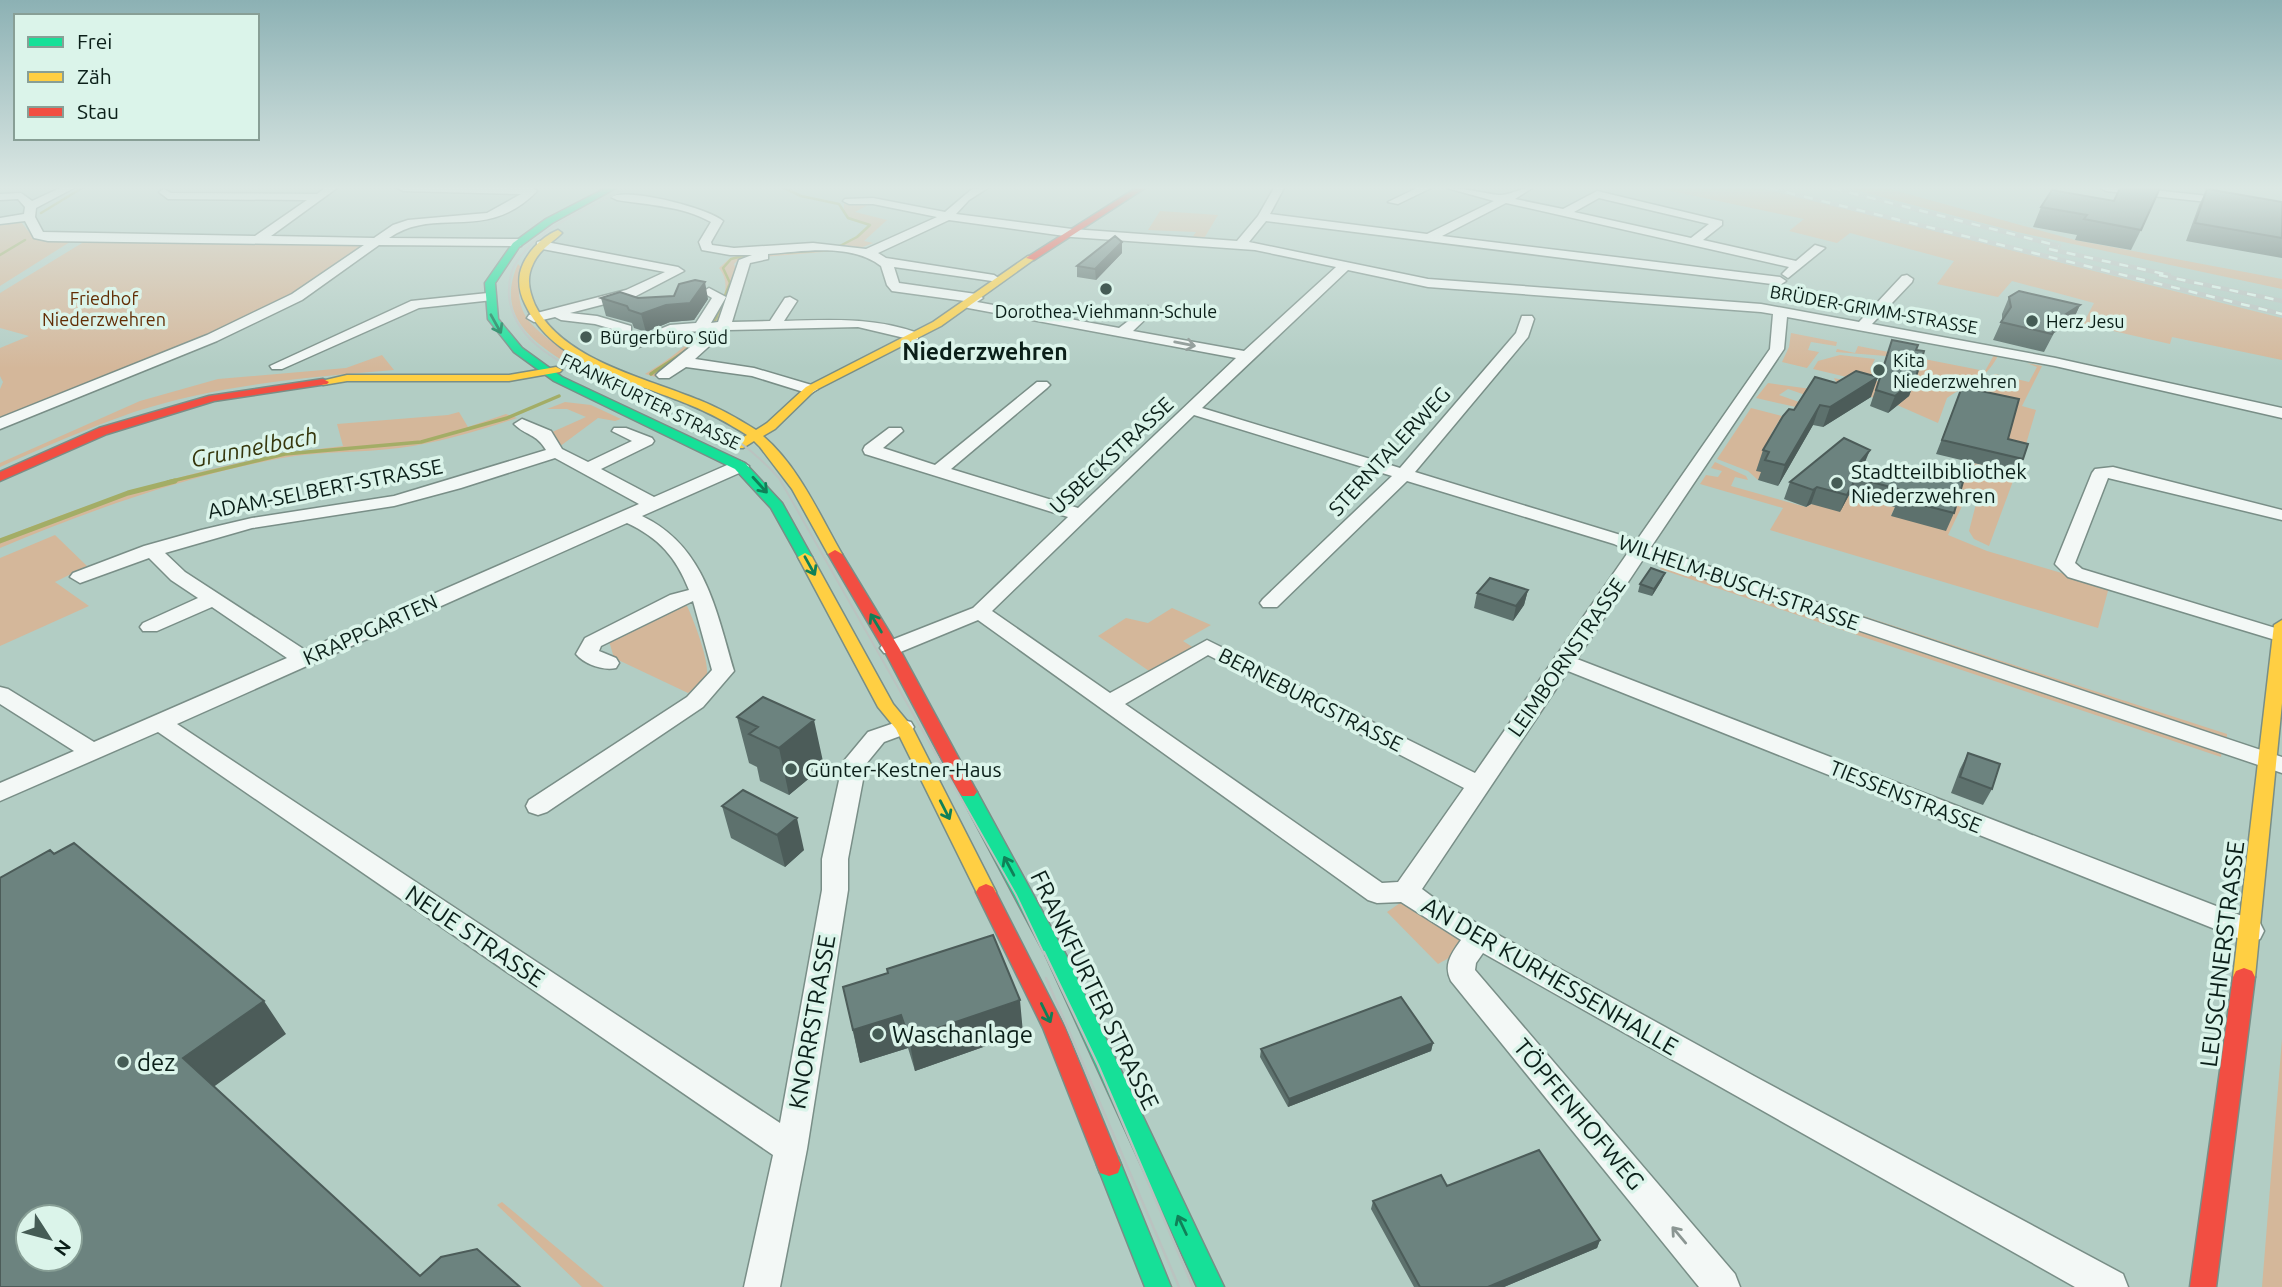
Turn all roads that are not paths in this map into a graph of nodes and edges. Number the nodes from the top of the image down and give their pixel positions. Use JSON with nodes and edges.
{"nodes":[{"id":1,"x":366,"y":248,"type":"edge"},
{"id":2,"x":513,"y":248,"type":"edge"},
{"id":3,"x":538,"y":248,"type":"edge"},
{"id":4,"x":557,"y":248,"type":"edge"},
{"id":5,"x":712,"y":248,"type":"edge"},
{"id":6,"x":795,"y":248,"type":"edge"},
{"id":7,"x":826,"y":248,"type":"edge"},
{"id":8,"x":881,"y":248,"type":"edge"},
{"id":9,"x":1047,"y":248,"type":"edge"},
{"id":10,"x":1264,"y":248,"type":"edge"},
{"id":11,"x":1518,"y":248,"type":"edge"},
{"id":12,"x":1721,"y":248,"type":"edge"},
{"id":13,"x":1819,"y":248,"type":"dead end"},
{"id":14,"x":839,"y":249,"type":"junction"},
{"id":15,"x":867,"y":253,"type":"junction"},
{"id":16,"x":883,"y":261,"type":"junction"},
{"id":17,"x":1799,"y":265,"type":"junction"},
{"id":18,"x":1344,"y":267,"type":"junction"},
{"id":19,"x":993,"y":279,"type":"dead end"},
{"id":20,"x":1907,"y":279,"type":"dead end"},
{"id":21,"x":1780,"y":281,"type":"junction"},
{"id":22,"x":449,"y":288,"type":"dead end"},
{"id":23,"x":709,"y":292,"type":"dead end"},
{"id":24,"x":488,"y":297,"type":"junction"},
{"id":25,"x":790,"y":301,"type":"dead end"},
{"id":26,"x":972,"y":301,"type":"junction"},
{"id":27,"x":416,"y":304,"type":"junction"},
{"id":28,"x":1760,"y":308,"type":"junction"},
{"id":29,"x":1148,"y":310,"type":"dead end"},
{"id":30,"x":1780,"y":312,"type":"junction"},
{"id":31,"x":534,"y":318,"type":"junction"},
{"id":32,"x":1527,"y":319,"type":"dead end"},
{"id":33,"x":774,"y":325,"type":"junction"},
{"id":34,"x":1863,"y":326,"type":"junction"},
{"id":35,"x":712,"y":327,"type":"junction"},
{"id":36,"x":626,"y":329,"type":"dead end"},
{"id":37,"x":1123,"y":332,"type":"junction"},
{"id":38,"x":913,"y":336,"type":"junction"},
{"id":39,"x":636,"y":344,"type":"dead end"},
{"id":40,"x":1247,"y":356,"type":"junction"},
{"id":41,"x":589,"y":359,"type":"junction"},
{"id":42,"x":683,"y":362,"type":"junction"},
{"id":43,"x":277,"y":366,"type":"dead end"},
{"id":44,"x":540,"y":368,"type":"junction"},
{"id":45,"x":664,"y":375,"type":"dead end"},
{"id":46,"x":1042,"y":384,"type":"dead end"},
{"id":47,"x":810,"y":389,"type":"junction"},
{"id":48,"x":1192,"y":410,"type":"junction"},
{"id":49,"x":2282,"y":413,"type":"edge"},
{"id":50,"x":0,"y":424,"type":"edge"},
{"id":51,"x":523,"y":424,"type":"dead end"},
{"id":52,"x":620,"y":431,"type":"dead end"},
{"id":53,"x":895,"y":431,"type":"dead end"},
{"id":54,"x":756,"y":436,"type":"junction"},
{"id":55,"x":556,"y":452,"type":"junction"},
{"id":56,"x":720,"y":454,"type":"junction"},
{"id":57,"x":740,"y":466,"type":"junction"},
{"id":58,"x":587,"y":469,"type":"junction"},
{"id":59,"x":938,"y":471,"type":"junction"},
{"id":60,"x":1404,"y":474,"type":"junction"},
{"id":61,"x":0,"y":477,"type":"edge"},
{"id":62,"x":651,"y":503,"type":"junction"},
{"id":63,"x":1080,"y":514,"type":"junction"},
{"id":64,"x":626,"y":515,"type":"junction"},
{"id":65,"x":2282,"y":515,"type":"edge"},
{"id":66,"x":1641,"y":549,"type":"junction"},
{"id":67,"x":150,"y":550,"type":"junction"},
{"id":68,"x":80,"y":577,"type":"dead end"},
{"id":69,"x":700,"y":593,"type":"junction"},
{"id":70,"x":213,"y":599,"type":"junction"},
{"id":71,"x":1269,"y":603,"type":"dead end"},
{"id":72,"x":980,"y":612,"type":"junction"},
{"id":73,"x":150,"y":627,"type":"dead end"},
{"id":74,"x":2281,"y":631,"type":"edge"},
{"id":75,"x":891,"y":648,"type":"junction"},
{"id":76,"x":304,"y":659,"type":"junction"},
{"id":77,"x":861,"y":659,"type":"junction"},
{"id":78,"x":1563,"y":660,"type":"junction"},
{"id":79,"x":608,"y":663,"type":"dead end"},
{"id":80,"x":0,"y":694,"type":"edge"},
{"id":81,"x":1110,"y":703,"type":"junction"},
{"id":82,"x":894,"y":717,"type":"junction"},
{"id":83,"x":930,"y":719,"type":"junction"},
{"id":84,"x":160,"y":723,"type":"junction"},
{"id":85,"x":93,"y":752,"type":"junction"},
{"id":86,"x":2275,"y":762,"type":"edge"},
{"id":87,"x":1477,"y":784,"type":"junction"},
{"id":88,"x":0,"y":793,"type":"edge"},
{"id":89,"x":538,"y":806,"type":"dead end"},
{"id":90,"x":1406,"y":892,"type":"junction"},
{"id":91,"x":2249,"y":931,"type":"junction"},
{"id":92,"x":1479,"y":937,"type":"junction"},
{"id":93,"x":790,"y":1149,"type":"junction"},
{"id":94,"x":762,"y":1287,"type":"edge"},
{"id":95,"x":1158,"y":1287,"type":"edge"},
{"id":96,"x":1211,"y":1287,"type":"edge"},
{"id":97,"x":1723,"y":1287,"type":"edge"},
{"id":98,"x":2110,"y":1287,"type":"edge"},
{"id":99,"x":2203,"y":1287,"type":"edge"}],
"edges":[{"from":1,"to":50,"type":"street"},
{"from":2,"to":24,"type":"main road"},
{"from":3,"to":31,"type":"main road","name":"FRANKFURTER STRASSE"},
{"from":4,"to":31,"type":"street"},
{"from":5,"to":6,"type":"street"},
{"from":7,"to":14,"type":"street"},
{"from":8,"to":15,"type":"street"},
{"from":9,"to":26,"type":"main road"},
{"from":10,"to":18,"type":"street","name":"BRÜDER-GRIMM-STRASSE"},
{"from":11,"to":21,"type":"street"},
{"from":12,"to":17,"type":"street"},
{"from":13,"to":17,"type":"street"},
{"from":14,"to":15,"type":"street"},
{"from":14,"to":35,"type":"street"},
{"from":15,"to":16,"type":"street"},
{"from":16,"to":19,"type":"street"},
{"from":16,"to":26,"type":"street"},
{"from":17,"to":21,"type":"street"},
{"from":18,"to":28,"type":"street","name":"BRÜDER-GRIMM-STRASSE"},
{"from":18,"to":40,"type":"street","name":"USBECKSTRASSE"},
{"from":20,"to":34,"type":"street"},
{"from":21,"to":28,"type":"street"},
{"from":22,"to":27,"type":"street"},
{"from":23,"to":35,"type":"street"},
{"from":24,"to":27,"type":"street"},
{"from":24,"to":44,"type":"main road","name":"FRANKFURTER STRASSE","one_way":true},
{"from":25,"to":33,"type":"street"},
{"from":26,"to":37,"type":"street"},
{"from":26,"to":38,"type":"main road"},
{"from":27,"to":43,"type":"street"},
{"from":28,"to":30,"type":"street","name":"BRÜDER-GRIMM-STRASSE"},
{"from":29,"to":37,"type":"street"},
{"from":30,"to":34,"type":"street","name":"BRÜDER-GRIMM-STRASSE"},
{"from":30,"to":66,"type":"street","name":"LEIMBORNSTRASSE"},
{"from":31,"to":36,"type":"street"},
{"from":31,"to":41,"type":"main road","name":"FRANKFURTER STRASSE"},
{"from":32,"to":60,"type":"street","name":"STERNTALERWEG"},
{"from":33,"to":35,"type":"street"},
{"from":33,"to":38,"type":"street"},
{"from":34,"to":49,"type":"street","name":"BRÜDER-GRIMM-STRASSE"},
{"from":35,"to":39,"type":"street"},
{"from":35,"to":42,"type":"street"},
{"from":37,"to":40,"type":"street","one_way":true},
{"from":38,"to":47,"type":"main road"},
{"from":40,"to":48,"type":"street","name":"USBECKSTRASSE"},
{"from":41,"to":44,"type":"main road"},
{"from":41,"to":54,"type":"main road","name":"FRANKFURTER STRASSE"},
{"from":42,"to":45,"type":"street"},
{"from":42,"to":47,"type":"street"},
{"from":44,"to":56,"type":"main road","name":"FRANKFURTER STRASSE"},
{"from":44,"to":61,"type":"main road"},
{"from":46,"to":59,"type":"street"},
{"from":47,"to":54,"type":"main road"},
{"from":48,"to":60,"type":"street","name":"WILHELM-BUSCH-STRASSE"},
{"from":48,"to":63,"type":"street","name":"USBECKSTRASSE"},
{"from":51,"to":55,"type":"street"},
{"from":52,"to":58,"type":"street"},
{"from":53,"to":59,"type":"street"},
{"from":54,"to":56,"type":"main road"},
{"from":75,"to":54,"type":"main road","name":"FRANKFURTER STRASSE","one_way":true},
{"from":55,"to":58,"type":"street"},
{"from":55,"to":67,"type":"street","name":"ADAM-SELBERT-STRASSE"},
{"from":56,"to":57,"type":"main road","name":"FRANKFURTER STRASSE"},
{"from":57,"to":62,"type":"street","name":"KRAPPGARTEN"},
{"from":57,"to":77,"type":"main road","name":"FRANKFURTER STRASSE","one_way":true},
{"from":58,"to":62,"type":"street"},
{"from":59,"to":63,"type":"street"},
{"from":60,"to":66,"type":"street","name":"WILHELM-BUSCH-STRASSE"},
{"from":60,"to":71,"type":"street","name":"STERNTALERWEG"},
{"from":62,"to":64,"type":"street","name":"KRAPPGARTEN"},
{"from":63,"to":72,"type":"street","name":"USBECKSTRASSE"},
{"from":64,"to":69,"type":"street"},
{"from":64,"to":76,"type":"street","name":"KRAPPGARTEN"},
{"from":65,"to":74,"type":"street"},
{"from":66,"to":78,"type":"street","name":"LEIMBORNSTRASSE"},
{"from":66,"to":86,"type":"street","name":"WILHELM-BUSCH-STRASSE"},
{"from":67,"to":68,"type":"street","name":"ADAM-SELBERT-STRASSE"},
{"from":67,"to":70,"type":"street"},
{"from":69,"to":79,"type":"street"},
{"from":69,"to":89,"type":"street"},
{"from":70,"to":73,"type":"street"},
{"from":70,"to":76,"type":"street"},
{"from":72,"to":75,"type":"street","name":"USBECKSTRASSE"},
{"from":72,"to":81,"type":"street","name":"AN DER KURHESSENHALLE"},
{"from":74,"to":86,"type":"main road","name":"LEUSCHNERSTRASSE"},
{"from":75,"to":77,"type":"main road"},
{"from":75,"to":83,"type":"main road","name":"FRANKFURTER STRASSE"},
{"from":76,"to":84,"type":"street","name":"KRAPPGARTEN"},
{"from":77,"to":82,"type":"main road","name":"FRANKFURTER STRASSE"},
{"from":78,"to":87,"type":"street","name":"LEIMBORNSTRASSE"},
{"from":78,"to":91,"type":"street","name":"TIESSENSTRASSE"},
{"from":80,"to":85,"type":"street"},
{"from":81,"to":87,"type":"street","name":"BERNEBURGSTRASSE"},
{"from":81,"to":90,"type":"street","name":"AN DER KURHESSENHALLE"},
{"from":82,"to":83,"type":"main road"},
{"from":82,"to":93,"type":"street","name":"KNORRSTRASSE"},
{"from":82,"to":95,"type":"main road","name":"FRANKFURTER STRASSE","one_way":true},
{"from":96,"to":83,"type":"main road","name":"FRANKFURTER STRASSE","one_way":true},
{"from":84,"to":85,"type":"street","name":"KRAPPGARTEN"},
{"from":84,"to":93,"type":"street","name":"NEUE STRASSE"},
{"from":85,"to":88,"type":"street","name":"KRAPPGARTEN"},
{"from":86,"to":91,"type":"main road","name":"LEUSCHNERSTRASSE"},
{"from":87,"to":90,"type":"street","name":"LEIMBORNSTRASSE"},
{"from":90,"to":92,"type":"street","name":"AN DER KURHESSENHALLE"},
{"from":91,"to":99,"type":"main road","name":"LEUSCHNERSTRASSE"},
{"from":97,"to":92,"type":"street","name":"TÖPFENHOFWEG","one_way":true},
{"from":92,"to":98,"type":"street","name":"AN DER KURHESSENHALLE"},
{"from":93,"to":94,"type":"street","name":"KNORRSTRASSE"}]}
